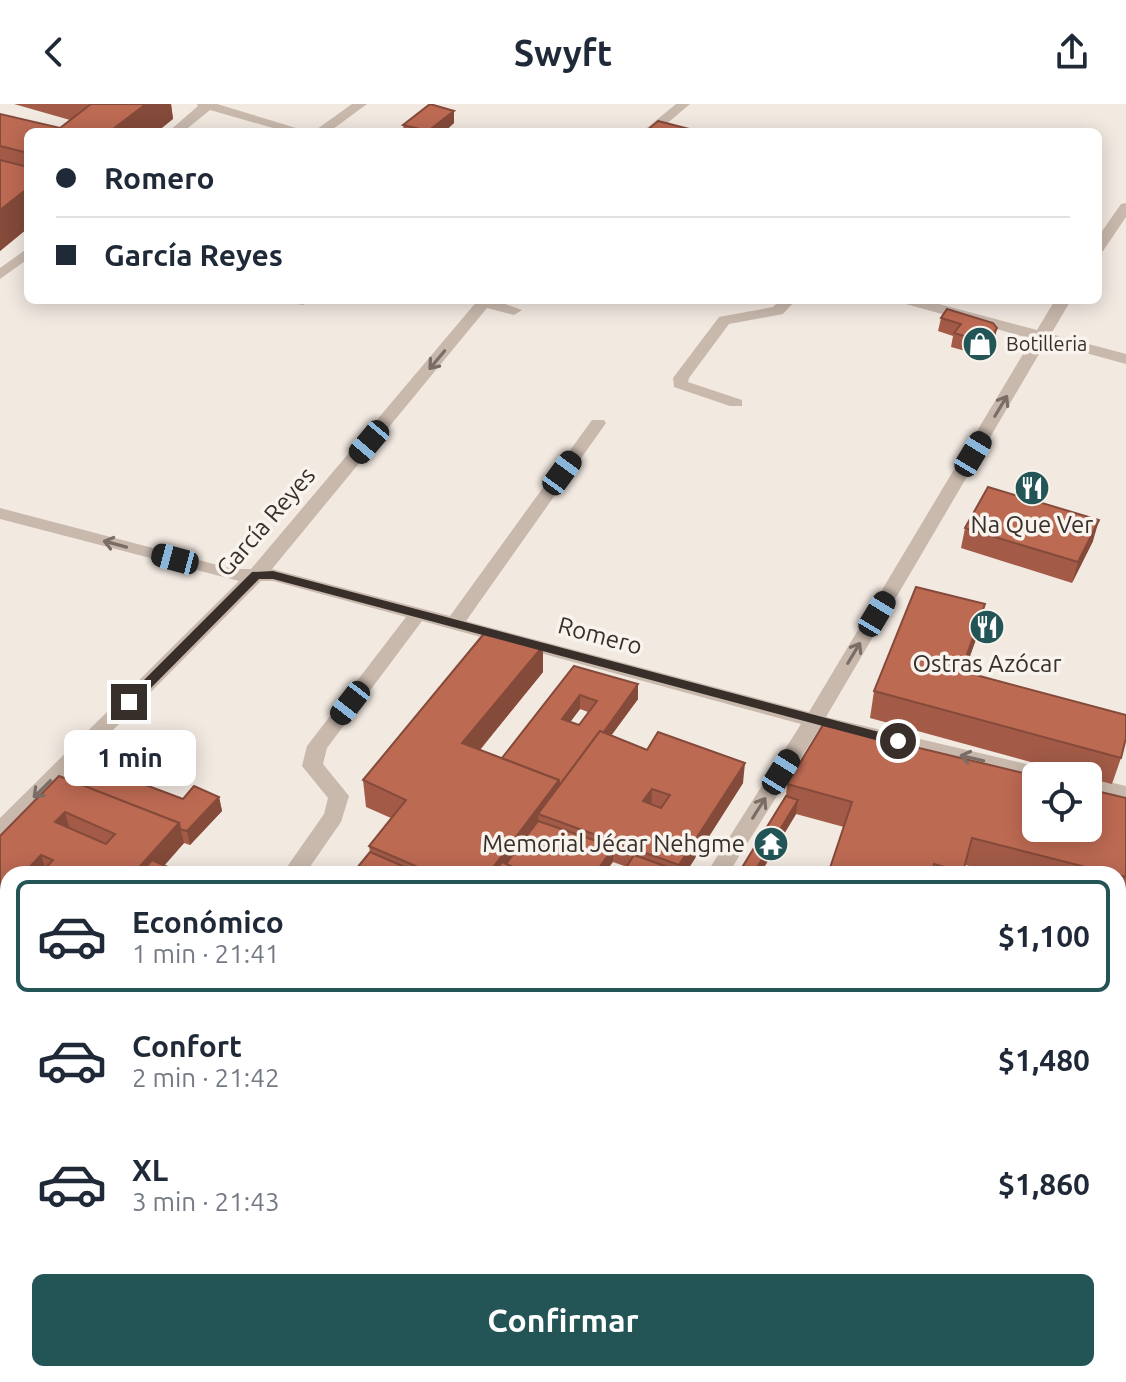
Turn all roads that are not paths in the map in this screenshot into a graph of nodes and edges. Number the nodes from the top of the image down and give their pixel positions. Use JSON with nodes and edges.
{"nodes":[{"id":1,"x":361,"y":104,"type":"edge"},
{"id":2,"x":684,"y":104,"type":"edge"},
{"id":3,"x":205,"y":105,"type":"edge"},
{"id":4,"x":179,"y":128,"type":"edge"},
{"id":5,"x":288,"y":128,"type":"edge"},
{"id":6,"x":326,"y":128,"type":"edge"},
{"id":7,"x":654,"y":128,"type":"edge"},
{"id":8,"x":1124,"y":214,"type":"edge"},
{"id":9,"x":1102,"y":243,"type":"edge"},
{"id":10,"x":24,"y":255,"type":"edge"},
{"id":11,"x":0,"y":275,"type":"edge"},
{"id":12,"x":482,"y":304,"type":"edge"},
{"id":13,"x":495,"y":304,"type":"edge"},
{"id":14,"x":784,"y":304,"type":"edge"},
{"id":15,"x":921,"y":304,"type":"edge"},
{"id":16,"x":1061,"y":304,"type":"edge"},
{"id":17,"x":514,"y":310,"type":"dead end"},
{"id":18,"x":1041,"y":337,"type":"junction"},
{"id":19,"x":1126,"y":359,"type":"edge"},
{"id":20,"x":736,"y":403,"type":"dead end"},
{"id":21,"x":598,"y":423,"type":"dead end"},
{"id":22,"x":0,"y":513,"type":"edge"},
{"id":23,"x":256,"y":575,"type":"junction"},
{"id":24,"x":418,"y":614,"type":"junction"},
{"id":25,"x":454,"y":624,"type":"junction"},
{"id":26,"x":814,"y":720,"type":"junction"},
{"id":27,"x":1022,"y":770,"type":"edge"},
{"id":28,"x":1102,"y":788,"type":"edge"},
{"id":29,"x":1126,"y":794,"type":"edge"},
{"id":30,"x":0,"y":831,"type":"edge"},
{"id":31,"x":299,"y":866,"type":"edge"},
{"id":32,"x":722,"y":866,"type":"edge"}],
"edges":[{"from":1,"to":6,"type":"street"},
{"from":2,"to":7,"type":"street"},
{"from":3,"to":4,"type":"street"},
{"from":3,"to":5,"type":"street"},
{"from":8,"to":9,"type":"street"},
{"from":10,"to":11,"type":"street"},
{"from":12,"to":23,"type":"street","name":"García Reyes","one_way":true},
{"from":13,"to":17,"type":"street"},
{"from":14,"to":20,"type":"street"},
{"from":15,"to":18,"type":"street"},
{"from":16,"to":18,"type":"street"},
{"from":18,"to":19,"type":"street"},
{"from":26,"to":18,"type":"street","one_way":true},
{"from":21,"to":25,"type":"street"},
{"from":23,"to":22,"type":"street","name":"Romero","one_way":true},
{"from":23,"to":24,"type":"street","name":"Romero"},
{"from":23,"to":30,"type":"street","name":"García Reyes","one_way":true},
{"from":24,"to":25,"type":"street","name":"Romero"},
{"from":24,"to":31,"type":"street"},
{"from":25,"to":26,"type":"street","name":"Romero"},
{"from":27,"to":26,"type":"street","name":"Romero","one_way":true},
{"from":32,"to":26,"type":"street","one_way":true},
{"from":28,"to":29,"type":"street"}]}
